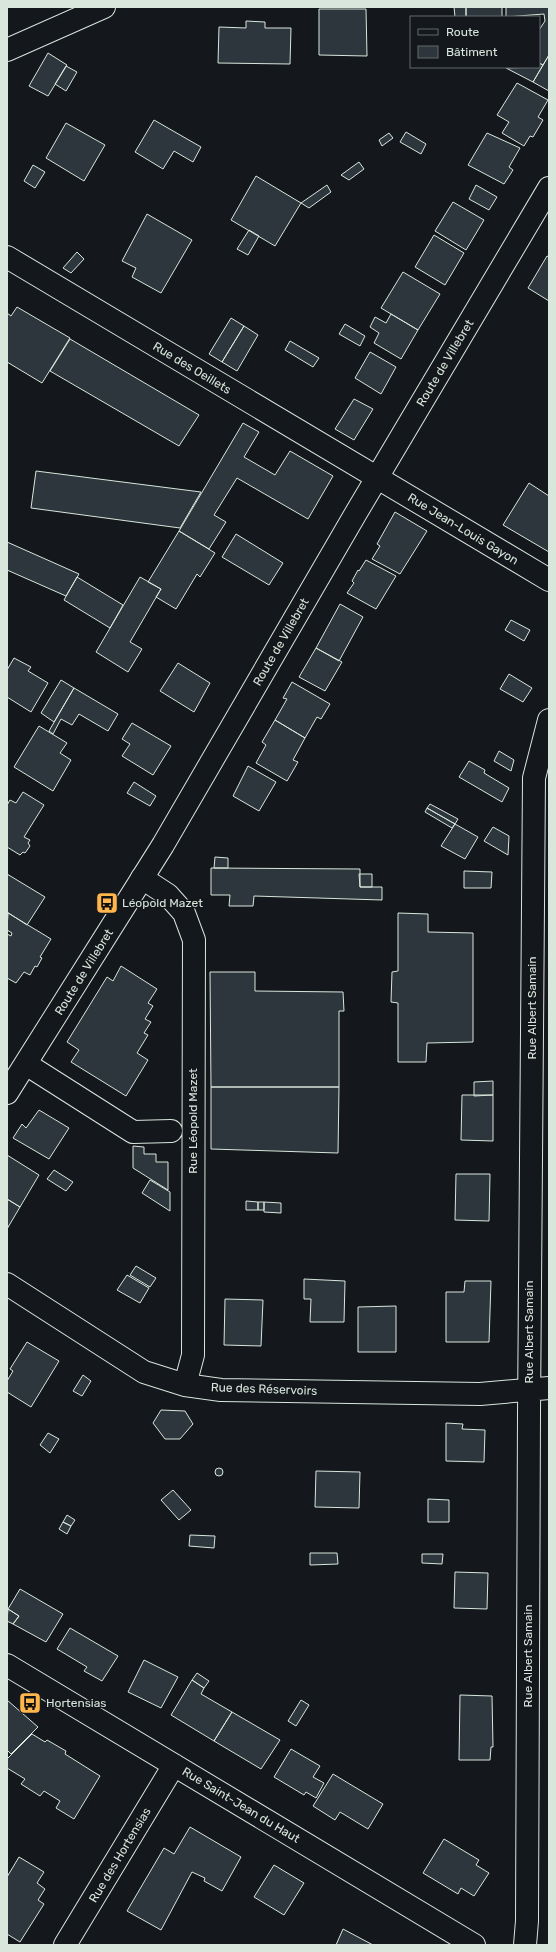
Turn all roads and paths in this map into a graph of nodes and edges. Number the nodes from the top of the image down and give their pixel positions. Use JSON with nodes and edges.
{"nodes":[{"id":1,"x":104,"y":7,"type":"edge"},
{"id":2,"x":7,"y":50,"type":"edge"},
{"id":3,"x":549,"y":188,"type":"edge"},
{"id":4,"x":7,"y":257,"type":"edge"},
{"id":5,"x":377,"y":479,"type":"junction"},
{"id":6,"x":549,"y":580,"type":"edge"},
{"id":7,"x":549,"y":720,"type":"edge"},
{"id":8,"x":142,"y":878,"type":"junction"},
{"id":9,"x":26,"y":1064,"type":"junction"},
{"id":10,"x":7,"y":1093,"type":"edge"},
{"id":11,"x":171,"y":1131,"type":"dead end"},
{"id":12,"x":7,"y":1284,"type":"edge"},
{"id":13,"x":185,"y":1385,"type":"junction"},
{"id":14,"x":539,"y":1389,"type":"edge"},
{"id":15,"x":7,"y":1665,"type":"edge"},
{"id":16,"x":174,"y":1765,"type":"junction"},
{"id":17,"x":65,"y":1945,"type":"edge"},
{"id":18,"x":474,"y":1945,"type":"edge"},
{"id":19,"x":525,"y":1945,"type":"edge"}],
"edges":[{"from":1,"to":2,"type":"street"},
{"from":3,"to":5,"type":"street","name":"Route de Villebret"},
{"from":4,"to":5,"type":"street","name":"Rue des Oeillets"},
{"from":5,"to":6,"type":"street","name":"Rue Jean-Louis Gayon"},
{"from":5,"to":8,"type":"street","name":"Route de Villebret"},
{"from":7,"to":14,"type":"street","name":"Rue Albert Samain"},
{"from":8,"to":9,"type":"street","name":"Route de Villebret"},
{"from":8,"to":13,"type":"street","name":"Rue Léopold Mazet"},
{"from":9,"to":10,"type":"street","name":"Route de Villebret"},
{"from":9,"to":11,"type":"street"},
{"from":12,"to":13,"type":"street","name":"Rue des Réservoirs"},
{"from":13,"to":14,"type":"street","name":"Rue des Réservoirs"},
{"from":14,"to":19,"type":"street","name":"Rue Albert Samain"},
{"from":15,"to":16,"type":"street","name":"Rue Saint-Jean du Haut"},
{"from":16,"to":17,"type":"street","name":"Rue des Hortensias"},
{"from":16,"to":18,"type":"street","name":"Rue Saint-Jean du Haut"}]}
